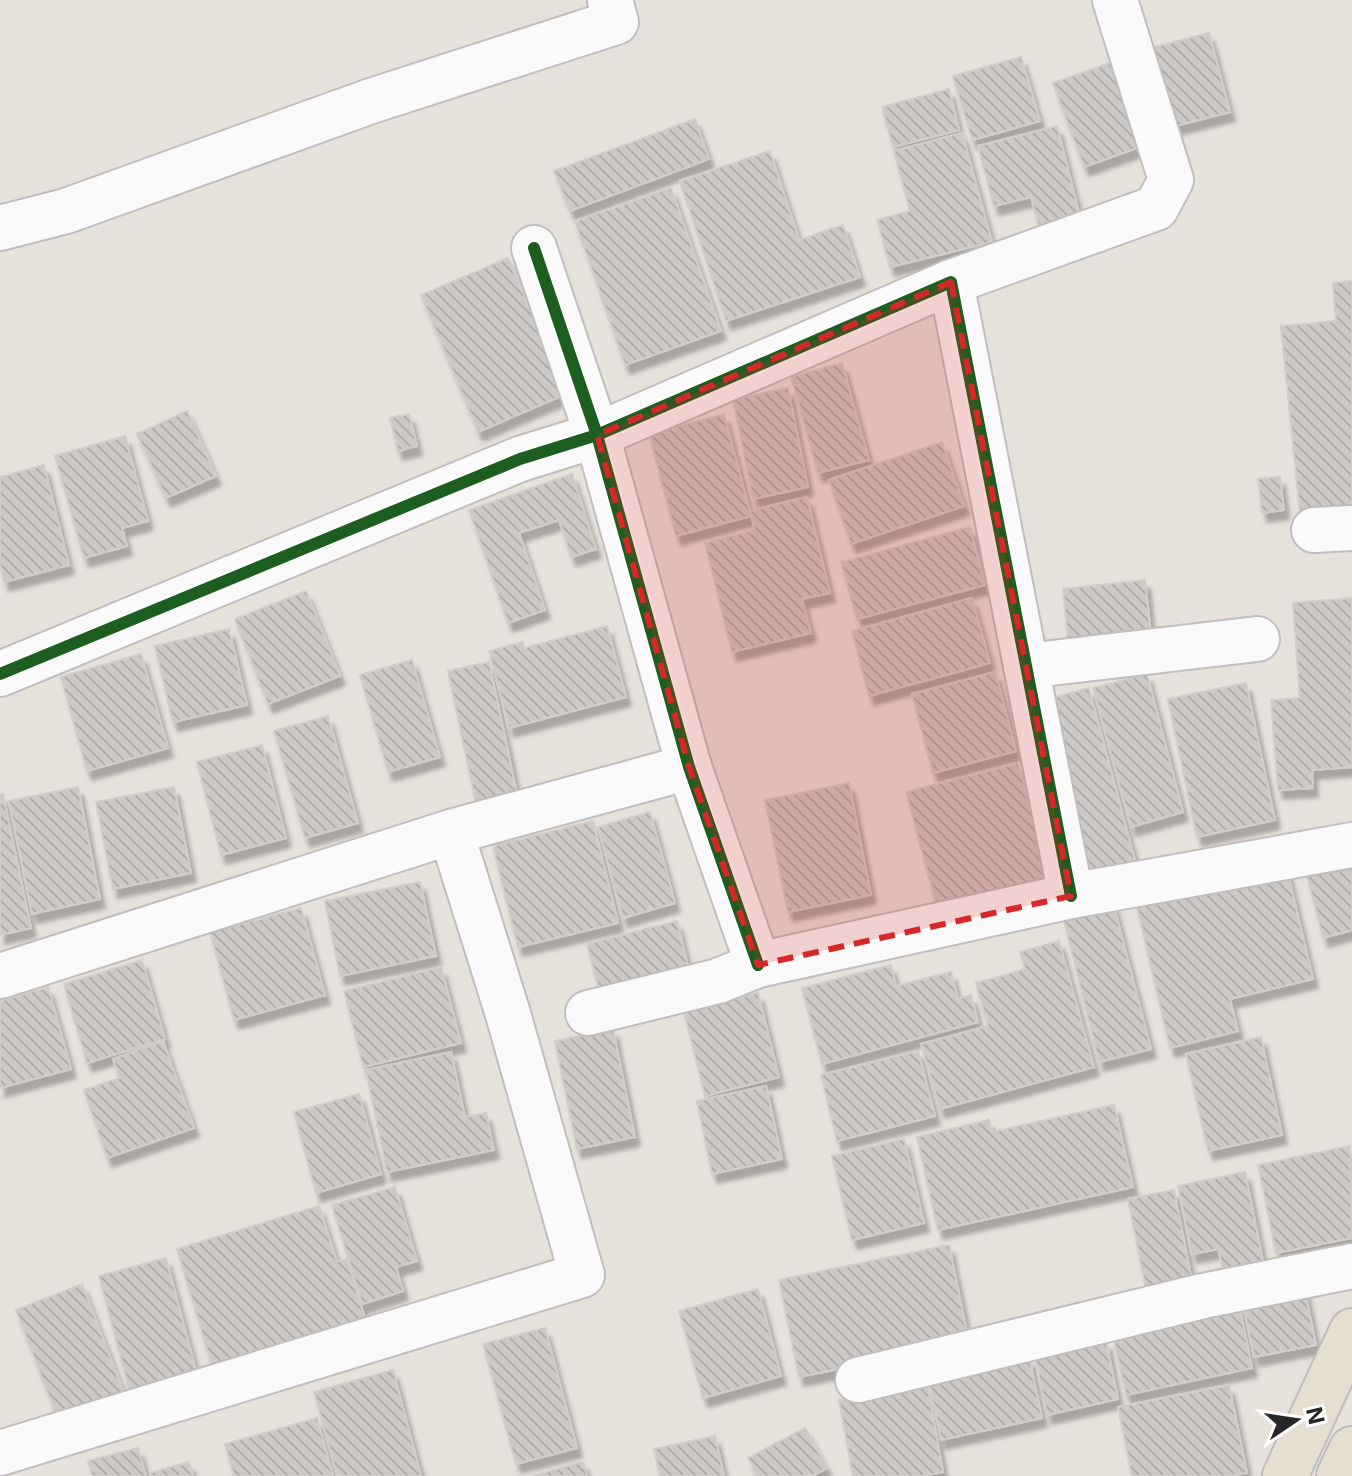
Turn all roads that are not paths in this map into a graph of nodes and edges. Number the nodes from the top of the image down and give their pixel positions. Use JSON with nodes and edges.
{"nodes":[{"id":1,"x":610,"y":0,"type":"edge"},
{"id":2,"x":1115,"y":0,"type":"edge"},
{"id":3,"x":0,"y":228,"type":"edge"},
{"id":4,"x":534,"y":248,"type":"dead end"},
{"id":5,"x":951,"y":282,"type":"junction"},
{"id":6,"x":597,"y":435,"type":"junction"},
{"id":7,"x":1257,"y":639,"type":"dead end"},
{"id":8,"x":1026,"y":666,"type":"junction"},
{"id":9,"x":0,"y":674,"type":"edge"},
{"id":10,"x":689,"y":767,"type":"junction"},
{"id":11,"x":451,"y":832,"type":"junction"},
{"id":12,"x":1352,"y":845,"type":"edge"},
{"id":13,"x":1071,"y":896,"type":"junction"},
{"id":14,"x":758,"y":965,"type":"junction"},
{"id":15,"x":0,"y":976,"type":"edge"},
{"id":16,"x":588,"y":1013,"type":"dead end"},
{"id":17,"x":1352,"y":1266,"type":"edge"},
{"id":18,"x":1352,"y":1331,"type":"edge"},
{"id":19,"x":858,"y":1380,"type":"dead end"},
{"id":20,"x":1352,"y":1449,"type":"edge"},
{"id":21,"x":0,"y":1453,"type":"edge"},
{"id":22,"x":1285,"y":1476,"type":"edge"},
{"id":23,"x":1339,"y":1476,"type":"edge"}],
"edges":[{"from":1,"to":3,"type":"street"},
{"from":2,"to":5,"type":"street"},
{"from":4,"to":6,"type":"street"},
{"from":5,"to":6,"type":"street"},
{"from":5,"to":8,"type":"street"},
{"from":6,"to":9,"type":"street"},
{"from":6,"to":10,"type":"street"},
{"from":7,"to":8,"type":"street"},
{"from":8,"to":13,"type":"street"},
{"from":10,"to":11,"type":"street"},
{"from":10,"to":14,"type":"street"},
{"from":11,"to":15,"type":"street"},
{"from":11,"to":21,"type":"street"},
{"from":12,"to":13,"type":"street"},
{"from":13,"to":14,"type":"street"},
{"from":14,"to":16,"type":"street"},
{"from":17,"to":19,"type":"street"},
{"from":18,"to":22,"type":"main road"},
{"from":20,"to":23,"type":"main road"}]}
